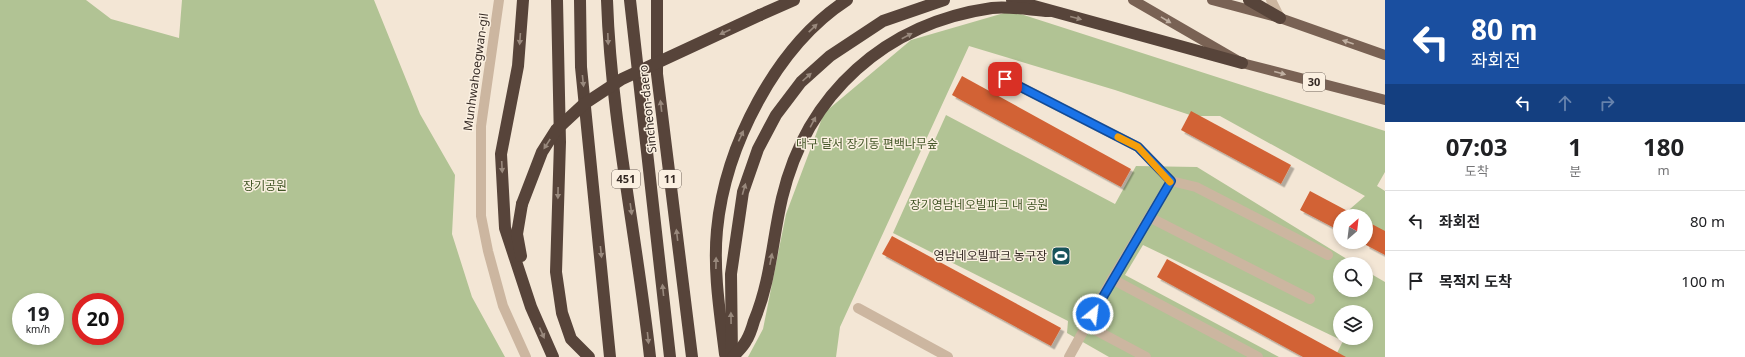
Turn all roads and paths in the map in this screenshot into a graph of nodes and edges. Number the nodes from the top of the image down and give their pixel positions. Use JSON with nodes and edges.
{"nodes":[{"id":1,"x":499,"y":0,"type":"edge"},
{"id":2,"x":523,"y":0,"type":"edge"},
{"id":3,"x":557,"y":0,"type":"edge"},
{"id":4,"x":580,"y":0,"type":"edge"},
{"id":5,"x":607,"y":0,"type":"edge"},
{"id":6,"x":630,"y":0,"type":"edge"},
{"id":7,"x":657,"y":0,"type":"edge"},
{"id":8,"x":794,"y":0,"type":"edge"},
{"id":9,"x":848,"y":0,"type":"edge"},
{"id":10,"x":944,"y":0,"type":"edge"},
{"id":11,"x":1012,"y":0,"type":"edge"},
{"id":12,"x":1133,"y":0,"type":"edge"},
{"id":13,"x":1212,"y":0,"type":"edge"},
{"id":14,"x":1249,"y":0,"type":"edge"},
{"id":15,"x":1272,"y":0,"type":"edge"},
{"id":16,"x":1049,"y":11,"type":"junction"},
{"id":17,"x":1280,"y":18,"type":"junction"},
{"id":18,"x":1385,"y":55,"type":"edge"},
{"id":19,"x":1242,"y":63,"type":"junction"},
{"id":20,"x":1005,"y":79,"type":"dead end"},
{"id":21,"x":1385,"y":100,"type":"edge"},
{"id":22,"x":1171,"y":181,"type":"junction"},
{"id":23,"x":1149,"y":217,"type":"junction"},
{"id":24,"x":1328,"y":255,"type":"dead end"},
{"id":25,"x":1112,"y":279,"type":"junction"},
{"id":26,"x":1310,"y":299,"type":"dead end"},
{"id":27,"x":530,"y":307,"type":"junction"},
{"id":28,"x":858,"y":308,"type":"dead end"},
{"id":29,"x":1086,"y":325,"type":"junction"},
{"id":30,"x":526,"y":357,"type":"edge"},
{"id":31,"x":553,"y":357,"type":"edge"},
{"id":32,"x":589,"y":357,"type":"edge"},
{"id":33,"x":610,"y":357,"type":"edge"},
{"id":34,"x":650,"y":357,"type":"edge"},
{"id":35,"x":670,"y":357,"type":"edge"},
{"id":36,"x":692,"y":357,"type":"edge"},
{"id":37,"x":725,"y":357,"type":"edge"},
{"id":38,"x":732,"y":357,"type":"edge"},
{"id":39,"x":948,"y":357,"type":"edge"},
{"id":40,"x":1069,"y":357,"type":"edge"},
{"id":41,"x":1146,"y":357,"type":"edge"},
{"id":42,"x":1258,"y":357,"type":"edge"}],
"edges":[{"from":1,"to":30,"type":"street","name":"Munhwahoegwan-gil"},
{"from":2,"to":27,"type":"highway","one_way":true},
{"from":3,"to":32,"type":"highway","one_way":true},
{"from":4,"to":33,"type":"highway","one_way":true},
{"from":5,"to":34,"type":"highway","number":"451","one_way":true},
{"from":35,"to":6,"type":"highway","number":"451","one_way":true},
{"from":36,"to":7,"type":"highway","name":"Sincheon-daero","number":"11","one_way":true},
{"from":8,"to":27,"type":"highway","one_way":true,"bridge":true},
{"from":37,"to":9,"type":"highway","one_way":true},
{"from":38,"to":10,"type":"highway","one_way":true},
{"from":11,"to":16,"type":"highway"},
{"from":12,"to":19,"type":"main road","number":"30","one_way":true},
{"from":13,"to":17,"type":"main road"},
{"from":14,"to":17,"type":"highway"},
{"from":15,"to":17,"type":"street"},
{"from":16,"to":19,"type":"highway","one_way":true},
{"from":38,"to":16,"type":"highway","one_way":true},
{"from":18,"to":17,"type":"main road","one_way":true},
{"from":19,"to":21,"type":"main road","number":"30","one_way":true},
{"from":20,"to":22,"type":"street"},
{"from":22,"to":23,"type":"street"},
{"from":22,"to":24,"type":"street"},
{"from":23,"to":25,"type":"street"},
{"from":23,"to":26,"type":"street"},
{"from":25,"to":29,"type":"street"},
{"from":25,"to":42,"type":"street"},
{"from":27,"to":31,"type":"highway","one_way":true},
{"from":28,"to":39,"type":"street"},
{"from":29,"to":40,"type":"street"},
{"from":29,"to":41,"type":"street"}]}
